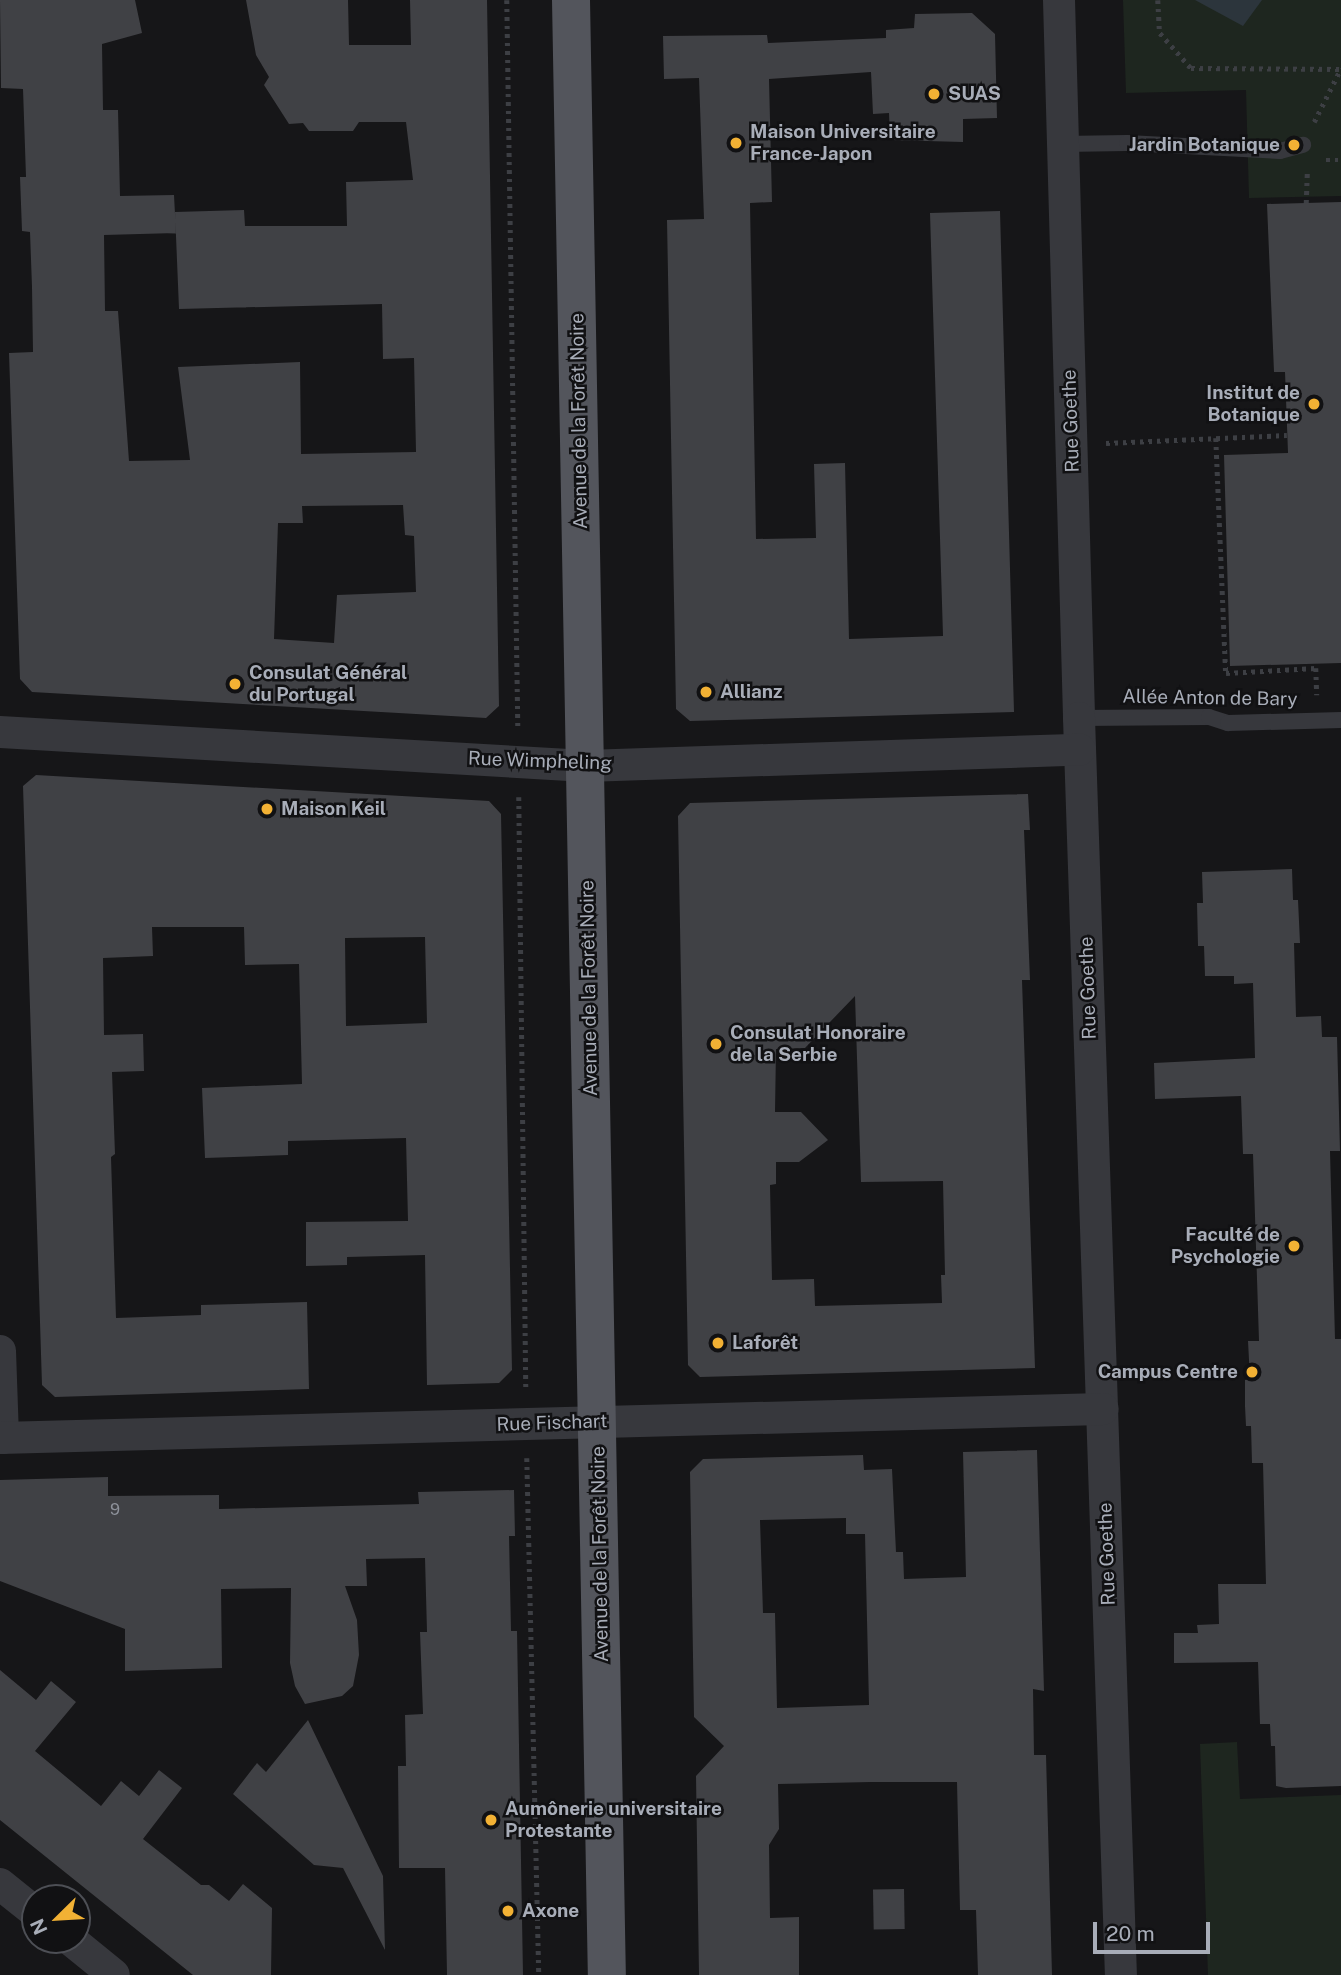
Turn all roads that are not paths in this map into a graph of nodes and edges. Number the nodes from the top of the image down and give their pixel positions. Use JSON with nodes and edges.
{"nodes":[{"id":1,"x":571,"y":0,"type":"edge"},
{"id":2,"x":1059,"y":0,"type":"edge"},
{"id":3,"x":1063,"y":144,"type":"junction"},
{"id":4,"x":1303,"y":145,"type":"dead end"},
{"id":5,"x":1079,"y":718,"type":"junction"},
{"id":6,"x":1341,"y":720,"type":"edge"},
{"id":7,"x":0,"y":732,"type":"edge"},
{"id":8,"x":1080,"y":750,"type":"junction"},
{"id":9,"x":586,"y":766,"type":"junction"},
{"id":10,"x":0,"y":1351,"type":"edge"},
{"id":11,"x":1104,"y":1409,"type":"junction"},
{"id":12,"x":597,"y":1422,"type":"junction"},
{"id":13,"x":1,"y":1438,"type":"edge"},
{"id":14,"x":0,"y":1884,"type":"edge"},
{"id":15,"x":21,"y":1901,"type":"edge"},
{"id":16,"x":88,"y":1954,"type":"edge"},
{"id":17,"x":114,"y":1975,"type":"edge"},
{"id":18,"x":607,"y":1975,"type":"edge"},
{"id":19,"x":1121,"y":1975,"type":"edge"}],
"edges":[{"from":1,"to":9,"type":"main road","name":"Avenue de la Forêt Noire"},
{"from":2,"to":3,"type":"street","name":"Rue Goethe"},
{"from":3,"to":4,"type":"lane"},
{"from":3,"to":5,"type":"street","name":"Rue Goethe"},
{"from":5,"to":6,"type":"lane","name":"Allée Anton de Bary"},
{"from":5,"to":8,"type":"street","name":"Rue Goethe"},
{"from":7,"to":9,"type":"street","name":"Rue Wimpheling"},
{"from":8,"to":9,"type":"street","name":"Rue Wimpheling"},
{"from":8,"to":11,"type":"street","name":"Rue Goethe"},
{"from":9,"to":12,"type":"main road","name":"Avenue de la Forêt Noire"},
{"from":10,"to":13,"type":"street"},
{"from":11,"to":12,"type":"street","name":"Rue Fischart"},
{"from":11,"to":19,"type":"street","name":"Rue Goethe"},
{"from":12,"to":13,"type":"street","name":"Rue Fischart"},
{"from":12,"to":18,"type":"main road","name":"Avenue de la Forêt Noire"},
{"from":14,"to":15,"type":"street"},
{"from":16,"to":17,"type":"street"}]}
